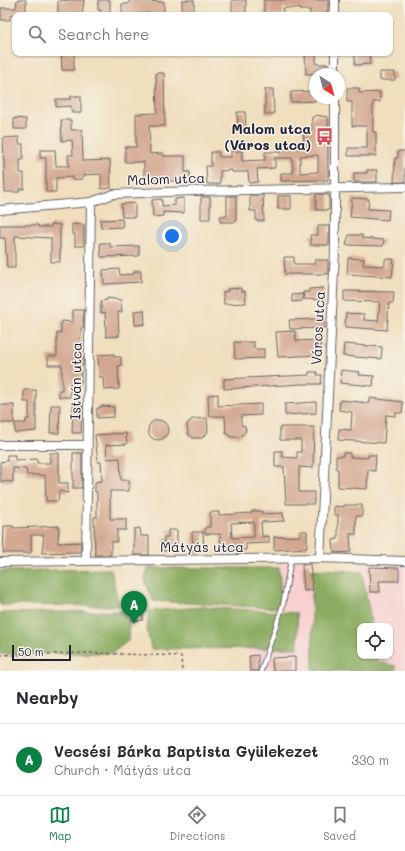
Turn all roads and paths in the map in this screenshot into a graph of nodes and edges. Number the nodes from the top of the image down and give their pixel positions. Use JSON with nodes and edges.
{"nodes":[{"id":1,"x":335,"y":0,"type":"edge"},
{"id":2,"x":335,"y":12,"type":"edge"},
{"id":3,"x":335,"y":56,"type":"edge"},
{"id":4,"x":335,"y":68,"type":"edge"},
{"id":5,"x":335,"y":104,"type":"edge"},
{"id":6,"x":334,"y":187,"type":"junction"},
{"id":7,"x":405,"y":187,"type":"edge"},
{"id":8,"x":91,"y":202,"type":"junction"},
{"id":9,"x":0,"y":210,"type":"edge"},
{"id":10,"x":0,"y":445,"type":"edge"},
{"id":11,"x":88,"y":445,"type":"junction"},
{"id":12,"x":320,"y":558,"type":"junction"},
{"id":13,"x":291,"y":559,"type":"junction"},
{"id":14,"x":86,"y":561,"type":"junction"},
{"id":15,"x":405,"y":561,"type":"edge"},
{"id":16,"x":0,"y":562,"type":"edge"},
{"id":17,"x":0,"y":655,"type":"edge"},
{"id":18,"x":182,"y":671,"type":"edge"},
{"id":19,"x":261,"y":671,"type":"edge"}],
"edges":[{"from":1,"to":2,"type":"street"},
{"from":3,"to":4,"type":"street"},
{"from":5,"to":6,"type":"street","name":"Város utca"},
{"from":6,"to":7,"type":"street","name":"Malom utca"},
{"from":6,"to":8,"type":"street","name":"Malom utca"},
{"from":6,"to":12,"type":"street","name":"Város utca"},
{"from":8,"to":9,"type":"street","name":"Malom utca"},
{"from":8,"to":11,"type":"street","name":"István utca"},
{"from":10,"to":11,"type":"street"},
{"from":11,"to":14,"type":"street","name":"István utca"},
{"from":12,"to":13,"type":"street","name":"Mátyás utca"},
{"from":12,"to":15,"type":"street","name":"Mátyás utca"},
{"from":13,"to":14,"type":"street","name":"Mátyás utca"},
{"from":13,"to":19,"type":"lane"},
{"from":14,"to":16,"type":"street","name":"Mátyás utca"},
{"from":17,"to":18,"type":"path"}]}
